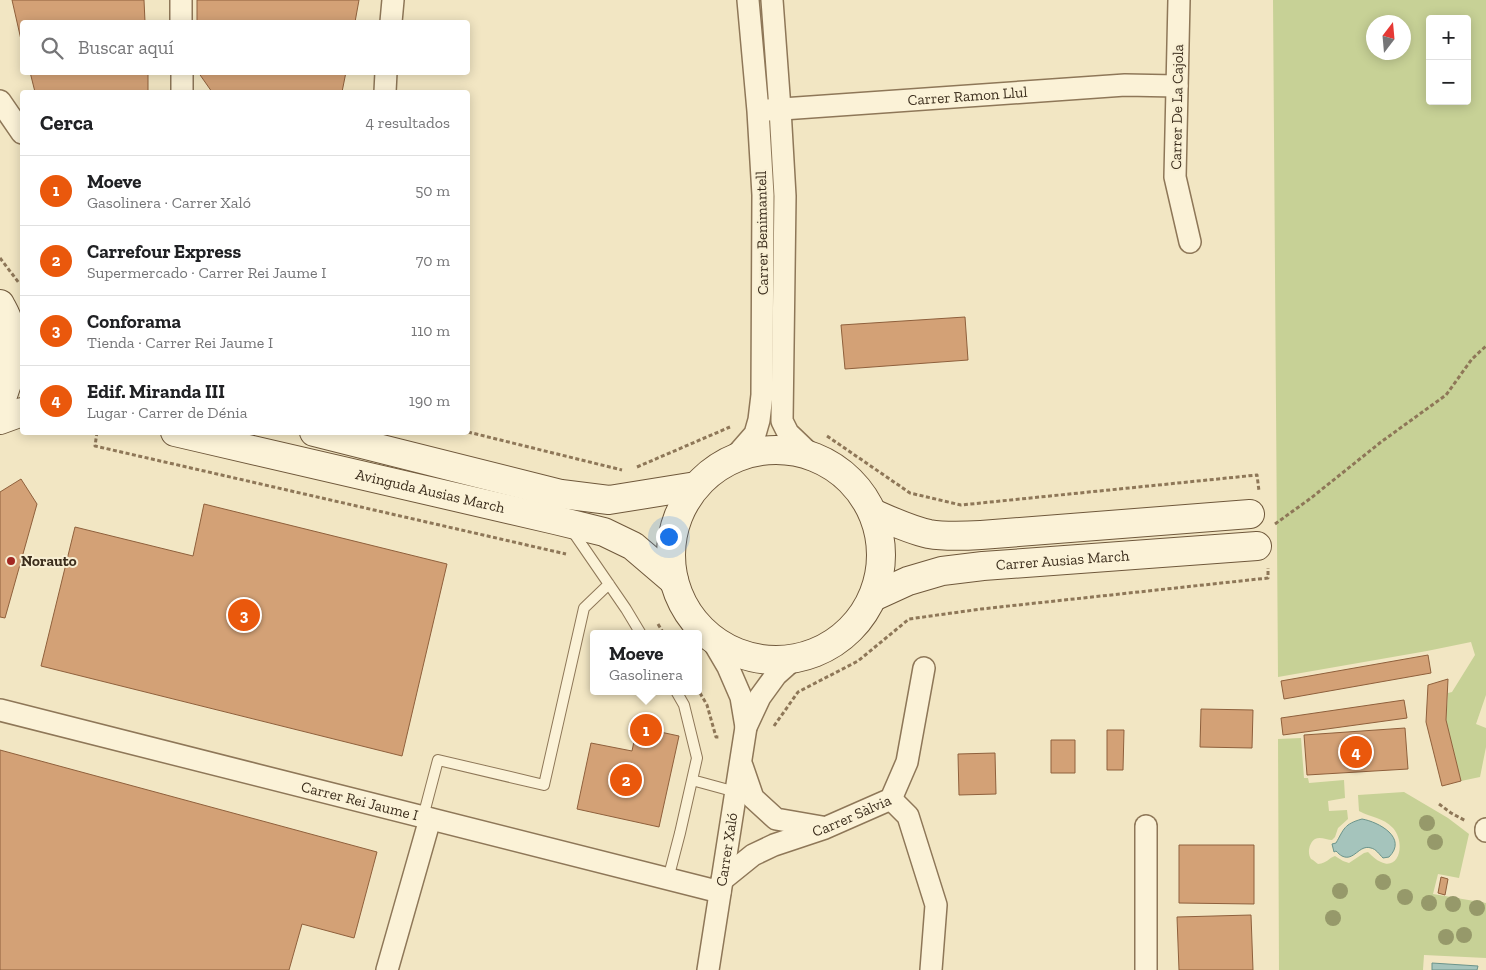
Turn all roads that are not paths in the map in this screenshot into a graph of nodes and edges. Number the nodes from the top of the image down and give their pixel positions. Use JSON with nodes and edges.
{"nodes":[{"id":1,"x":181,"y":0,"type":"edge"},
{"id":2,"x":393,"y":0,"type":"edge"},
{"id":3,"x":748,"y":0,"type":"edge"},
{"id":4,"x":772,"y":0,"type":"edge"},
{"id":5,"x":1179,"y":0,"type":"edge"},
{"id":6,"x":181,"y":20,"type":"edge"},
{"id":7,"x":391,"y":20,"type":"edge"},
{"id":8,"x":182,"y":75,"type":"edge"},
{"id":9,"x":386,"y":75,"type":"edge"},
{"id":10,"x":1176,"y":86,"type":"junction"},
{"id":11,"x":182,"y":90,"type":"edge"},
{"id":12,"x":385,"y":90,"type":"edge"},
{"id":13,"x":0,"y":101,"type":"edge"},
{"id":14,"x":780,"y":109,"type":"junction"},
{"id":15,"x":758,"y":110,"type":"junction"},
{"id":16,"x":20,"y":130,"type":"edge"},
{"id":17,"x":1190,"y":242,"type":"dead end"},
{"id":18,"x":10,"y":321,"type":"edge"},
{"id":19,"x":0,"y":401,"type":"edge"},
{"id":20,"x":20,"y":413,"type":"edge"},
{"id":21,"x":0,"y":420,"type":"edge"},
{"id":22,"x":188,"y":435,"type":"edge"},
{"id":23,"x":326,"y":435,"type":"edge"},
{"id":24,"x":816,"y":444,"type":"junction"},
{"id":25,"x":734,"y":458,"type":"junction"},
{"id":26,"x":696,"y":486,"type":"junction"},
{"id":27,"x":873,"y":513,"type":"junction"},
{"id":28,"x":568,"y":524,"type":"junction"},
{"id":29,"x":674,"y":581,"type":"junction"},
{"id":30,"x":609,"y":584,"type":"junction"},
{"id":31,"x":873,"y":597,"type":"junction"},
{"id":32,"x":638,"y":630,"type":"edge"},
{"id":33,"x":711,"y":638,"type":"junction"},
{"id":34,"x":794,"y":659,"type":"junction"},
{"id":35,"x":924,"y":668,"type":"dead end"},
{"id":36,"x":678,"y":695,"type":"edge"},
{"id":37,"x":0,"y":710,"type":"edge"},
{"id":38,"x":746,"y":727,"type":"junction"},
{"id":39,"x":741,"y":762,"type":"junction"},
{"id":40,"x":692,"y":780,"type":"junction"},
{"id":41,"x":736,"y":792,"type":"junction"},
{"id":42,"x":891,"y":799,"type":"junction"},
{"id":43,"x":427,"y":818,"type":"junction"},
{"id":44,"x":1146,"y":826,"type":"dead end"},
{"id":45,"x":825,"y":828,"type":"junction"},
{"id":46,"x":668,"y":879,"type":"junction"},
{"id":47,"x":721,"y":886,"type":"junction"},
{"id":48,"x":387,"y":970,"type":"edge"},
{"id":49,"x":708,"y":970,"type":"edge"},
{"id":50,"x":931,"y":970,"type":"edge"},
{"id":51,"x":1146,"y":970,"type":"edge"}],
"edges":[{"from":1,"to":6,"type":"street"},
{"from":2,"to":7,"type":"street"},
{"from":3,"to":15,"type":"street","name":"Carrer Benimantell"},
{"from":4,"to":14,"type":"street","name":"Carrer Benimantell"},
{"from":5,"to":10,"type":"street","name":"Carrer De La Cajola"},
{"from":8,"to":11,"type":"street"},
{"from":9,"to":12,"type":"street"},
{"from":10,"to":14,"type":"street","name":"Carrer Ramon Llul"},
{"from":10,"to":17,"type":"street","name":"Carrer De La Cajola"},
{"from":13,"to":16,"type":"street"},
{"from":14,"to":15,"type":"street","name":"Carrer Ramon Llul"},
{"from":14,"to":24,"type":"street","name":"Carrer Benimantell"},
{"from":15,"to":25,"type":"street","name":"Carrer Benimantell"},
{"from":18,"to":19,"type":"main road"},
{"from":20,"to":21,"type":"main road"},
{"from":22,"to":28,"type":"main road","name":"Avinguda Ausias March"},
{"from":23,"to":26,"type":"main road","name":"Avinguda Ausias March"},
{"from":24,"to":25,"type":"main road"},
{"from":24,"to":27,"type":"main road"},
{"from":25,"to":26,"type":"main road"},
{"from":26,"to":29,"type":"main road"},
{"from":27,"to":31,"type":"main road"},
{"from":27,"to":31,"type":"main road","name":"Carrer Ausias March"},
{"from":28,"to":29,"type":"main road","name":"Avinguda Ausias March"},
{"from":28,"to":30,"type":"lane"},
{"from":29,"to":33,"type":"main road"},
{"from":30,"to":32,"type":"lane"},
{"from":30,"to":43,"type":"lane"},
{"from":31,"to":34,"type":"main road"},
{"from":33,"to":34,"type":"main road"},
{"from":33,"to":38,"type":"street","name":"Carrer Xaló"},
{"from":34,"to":38,"type":"street","name":"Carrer Xaló"},
{"from":35,"to":42,"type":"street","name":"Carrer Sàlvia"},
{"from":36,"to":40,"type":"lane"},
{"from":37,"to":43,"type":"street","name":"Carrer Rei Jaume I"},
{"from":38,"to":39,"type":"street","name":"Carrer Xaló"},
{"from":39,"to":41,"type":"street","name":"Carrer Xaló"},
{"from":39,"to":45,"type":"street","name":"Carrer Sàlvia"},
{"from":40,"to":41,"type":"lane"},
{"from":40,"to":46,"type":"lane"},
{"from":41,"to":47,"type":"street","name":"Carrer Xaló"},
{"from":42,"to":45,"type":"street","name":"Carrer Sàlvia"},
{"from":42,"to":50,"type":"street","name":"Carrer Sàlvia"},
{"from":43,"to":46,"type":"street","name":"Carrer Rei Jaume I"},
{"from":43,"to":48,"type":"street"},
{"from":44,"to":51,"type":"street"},
{"from":45,"to":47,"type":"street"},
{"from":46,"to":47,"type":"street","name":"Carrer Rei Jaume I"},
{"from":47,"to":49,"type":"street","name":"Carrer Xaló"}]}
